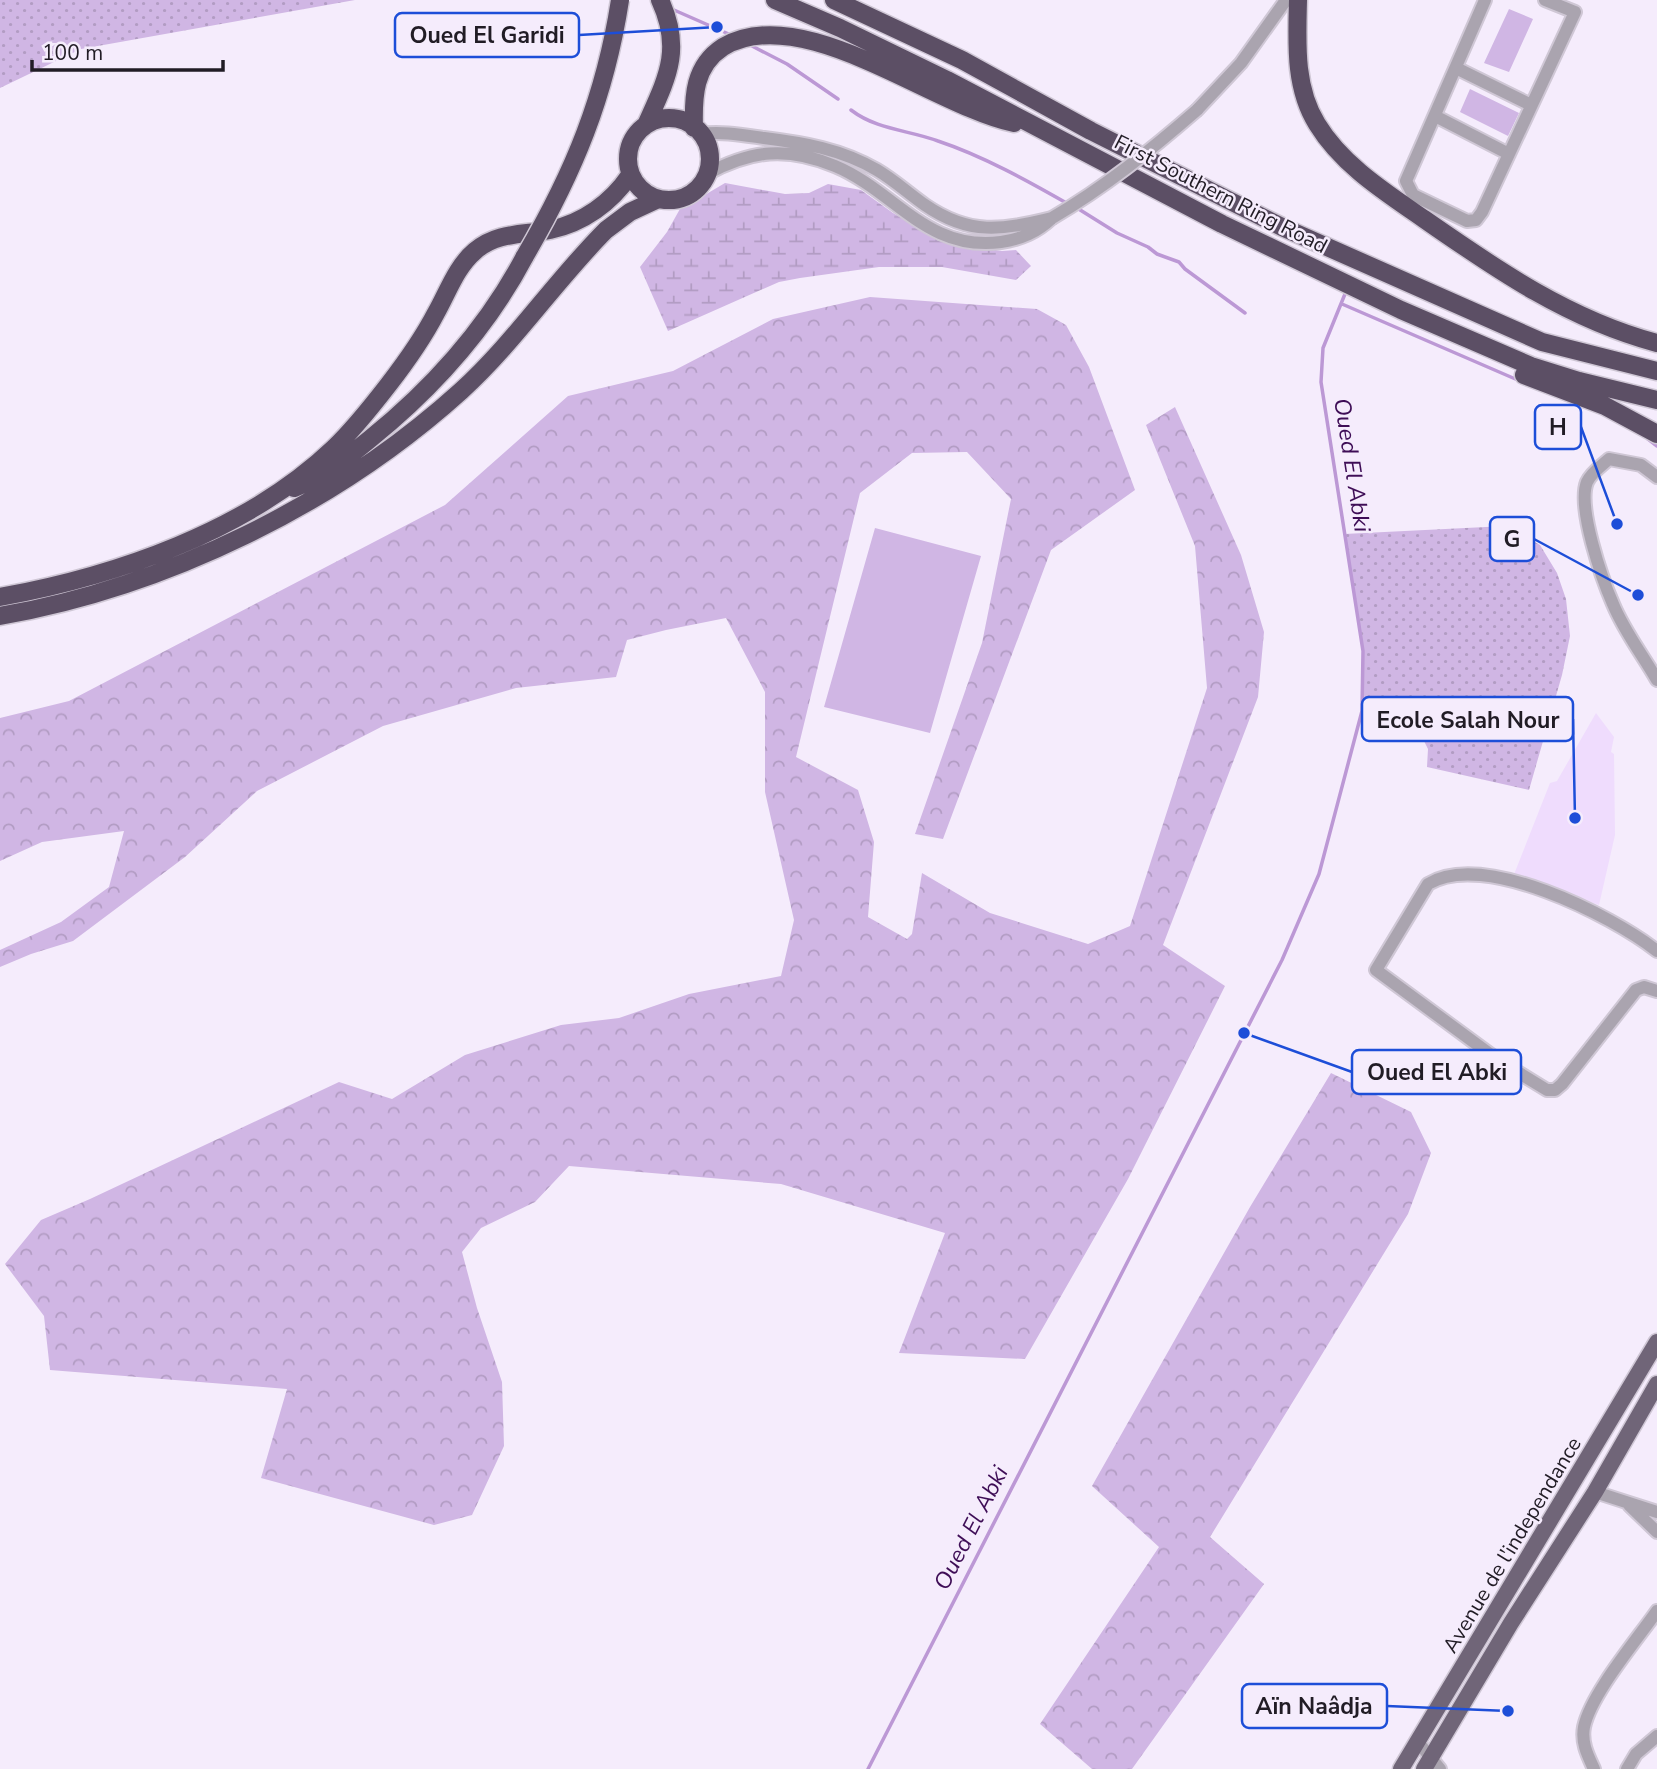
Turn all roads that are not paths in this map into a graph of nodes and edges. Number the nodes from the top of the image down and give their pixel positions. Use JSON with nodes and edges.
{"nodes":[{"id":1,"x":621,"y":0,"type":"edge"},
{"id":2,"x":660,"y":0,"type":"edge"},
{"id":3,"x":775,"y":0,"type":"edge"},
{"id":4,"x":834,"y":0,"type":"edge"},
{"id":5,"x":1286,"y":0,"type":"edge"},
{"id":6,"x":1298,"y":0,"type":"edge"},
{"id":7,"x":1485,"y":0,"type":"edge"},
{"id":8,"x":1545,"y":0,"type":"edge"},
{"id":9,"x":1457,"y":68,"type":"junction"},
{"id":10,"x":1531,"y":105,"type":"junction"},
{"id":11,"x":1435,"y":116,"type":"junction"},
{"id":12,"x":646,"y":125,"type":"junction"},
{"id":13,"x":1040,"y":128,"type":"junction"},
{"id":14,"x":697,"y":131,"type":"junction"},
{"id":15,"x":1509,"y":154,"type":"junction"},
{"id":16,"x":707,"y":174,"type":"junction"},
{"id":17,"x":630,"y":175,"type":"junction"},
{"id":18,"x":658,"y":199,"type":"junction"},
{"id":19,"x":1052,"y":218,"type":"junction"},
{"id":20,"x":1291,"y":256,"type":"junction"},
{"id":21,"x":1657,"y":343,"type":"edge"},
{"id":22,"x":1657,"y":371,"type":"edge"},
{"id":23,"x":1657,"y":400,"type":"edge"},
{"id":24,"x":1657,"y":435,"type":"edge"},
{"id":25,"x":322,"y":475,"type":"junction"},
{"id":26,"x":1657,"y":477,"type":"edge"},
{"id":27,"x":274,"y":495,"type":"junction"},
{"id":28,"x":285,"y":513,"type":"junction"},
{"id":29,"x":0,"y":597,"type":"edge"},
{"id":30,"x":4,"y":616,"type":"edge"},
{"id":31,"x":1657,"y":680,"type":"edge"},
{"id":32,"x":1657,"y":951,"type":"edge"},
{"id":33,"x":1657,"y":990,"type":"edge"},
{"id":34,"x":1657,"y":1342,"type":"edge"},
{"id":35,"x":1657,"y":1384,"type":"edge"},
{"id":36,"x":1595,"y":1492,"type":"junction"},
{"id":37,"x":1626,"y":1502,"type":"junction"},
{"id":38,"x":1657,"y":1512,"type":"edge"},
{"id":39,"x":1657,"y":1532,"type":"edge"},
{"id":40,"x":1657,"y":1611,"type":"edge"},
{"id":41,"x":1657,"y":1736,"type":"edge"},
{"id":42,"x":1418,"y":1742,"type":"junction"},
{"id":43,"x":1432,"y":1765,"type":"edge"},
{"id":44,"x":1402,"y":1769,"type":"edge"},
{"id":45,"x":1594,"y":1769,"type":"edge"},
{"id":46,"x":1627,"y":1769,"type":"edge"}],
"edges":[{"from":1,"to":25,"type":"highway","bridge":true},
{"from":2,"to":12,"type":"highway"},
{"from":3,"to":13,"type":"highway","name":"First Southern Ring Road"},
{"from":4,"to":22,"type":"highway","name":"First Southern Ring Road"},
{"from":5,"to":19,"type":"street","bridge":true},
{"from":6,"to":21,"type":"highway"},
{"from":7,"to":9,"type":"street"},
{"from":8,"to":10,"type":"street"},
{"from":9,"to":10,"type":"street"},
{"from":9,"to":11,"type":"street"},
{"from":10,"to":15,"type":"street"},
{"from":11,"to":15,"type":"street"},
{"from":11,"to":15,"type":"street"},
{"from":12,"to":14,"type":"highway"},
{"from":12,"to":17,"type":"highway"},
{"from":13,"to":14,"type":"highway"},
{"from":13,"to":20,"type":"highway","name":"First Southern Ring Road"},
{"from":14,"to":16,"type":"highway"},
{"from":14,"to":19,"type":"street"},
{"from":16,"to":18,"type":"highway"},
{"from":16,"to":19,"type":"street"},
{"from":17,"to":18,"type":"highway"},
{"from":17,"to":27,"type":"highway"},
{"from":18,"to":28,"type":"highway"},
{"from":20,"to":23,"type":"highway","name":"First Southern Ring Road"},
{"from":20,"to":24,"type":"highway"},
{"from":25,"to":27,"type":"highway"},
{"from":25,"to":28,"type":"highway"},
{"from":26,"to":31,"type":"street"},
{"from":27,"to":29,"type":"highway"},
{"from":28,"to":30,"type":"highway"},
{"from":32,"to":33,"type":"street"},
{"from":34,"to":42,"type":"main road","name":"Avenue de l'independance"},
{"from":35,"to":36,"type":"main road"},
{"from":36,"to":37,"type":"street"},
{"from":36,"to":43,"type":"main road"},
{"from":37,"to":38,"type":"street"},
{"from":37,"to":39,"type":"street"},
{"from":40,"to":45,"type":"street"},
{"from":41,"to":46,"type":"street"},
{"from":42,"to":43,"type":"street"},
{"from":42,"to":44,"type":"main road","name":"Avenue de l'independance"}]}
